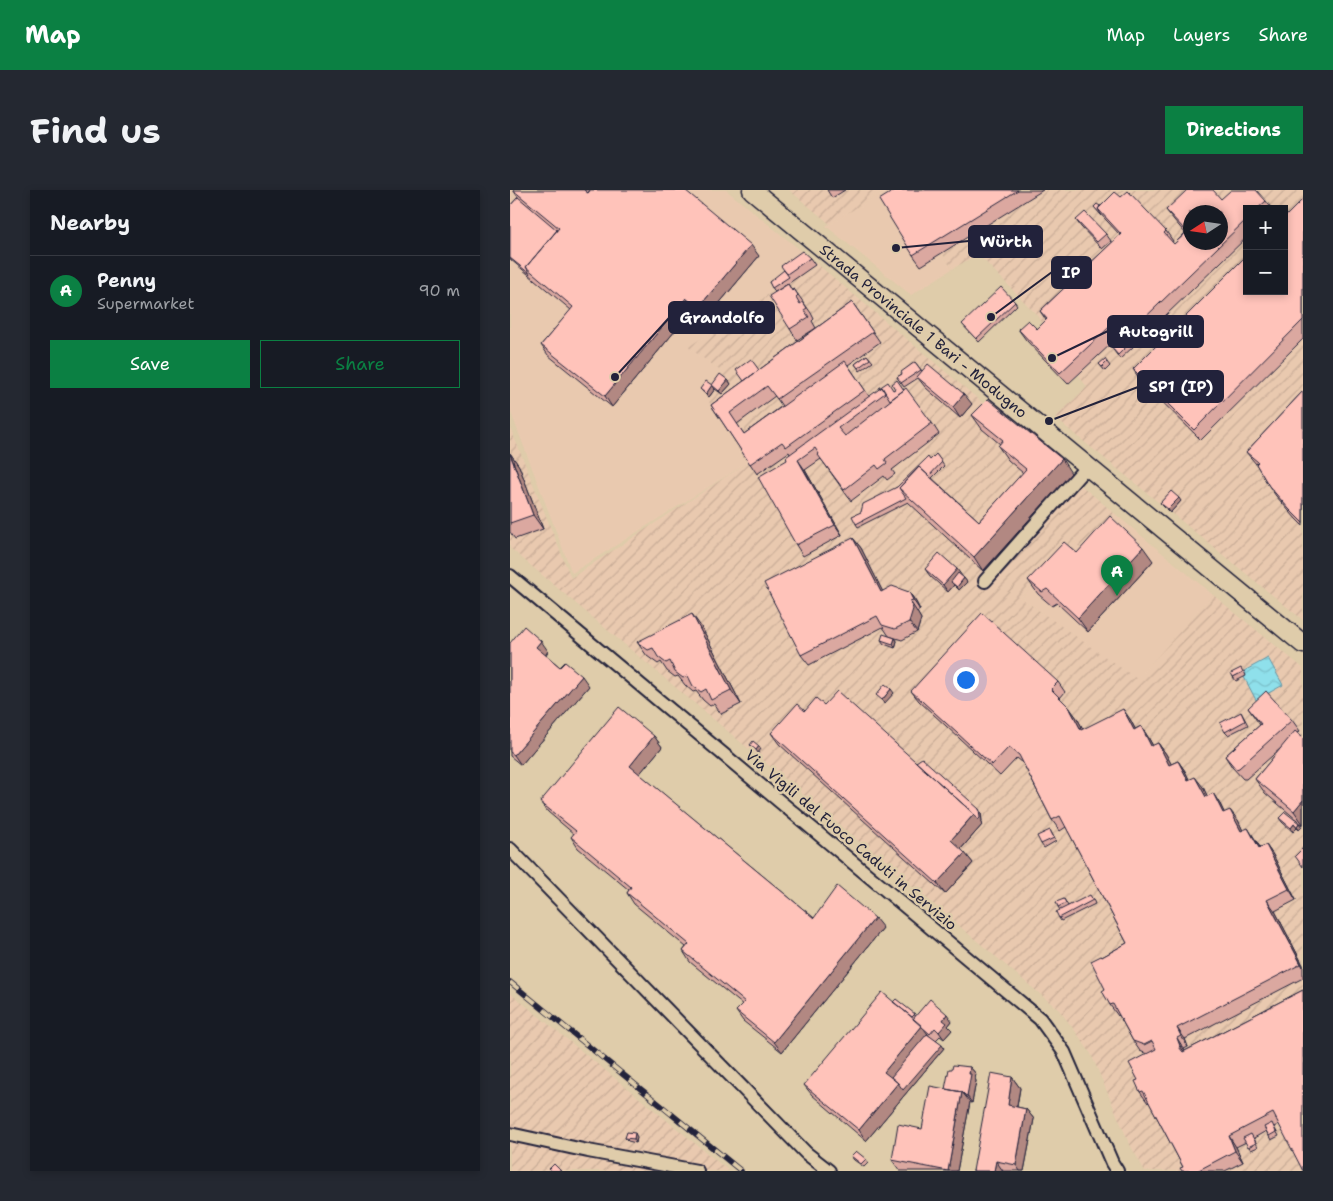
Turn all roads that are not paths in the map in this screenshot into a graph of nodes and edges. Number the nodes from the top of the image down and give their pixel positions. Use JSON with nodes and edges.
{"nodes":[{"id":1,"x":752,"y":190,"type":"edge"},
{"id":2,"x":1088,"y":465,"type":"junction"},
{"id":3,"x":510,"y":576,"type":"edge"},
{"id":4,"x":985,"y":581,"type":"dead end"},
{"id":5,"x":1303,"y":644,"type":"edge"},
{"id":6,"x":510,"y":849,"type":"edge"},
{"id":7,"x":510,"y":1134,"type":"edge"},
{"id":8,"x":697,"y":1171,"type":"edge"},
{"id":9,"x":829,"y":1171,"type":"edge"},
{"id":10,"x":1118,"y":1171,"type":"edge"}],
"edges":[{"from":1,"to":2,"type":"street","name":"Strada Provinciale 1 Bari - Modugno"},
{"from":2,"to":4,"type":"street"},
{"from":2,"to":5,"type":"street","name":"Strada Provinciale 1 Bari - Modugno"},
{"from":3,"to":10,"type":"street","name":"Via Vigili del Fuoco Caduti in Servizio"},
{"from":6,"to":9,"type":"street"},
{"from":7,"to":8,"type":"street"}]}
